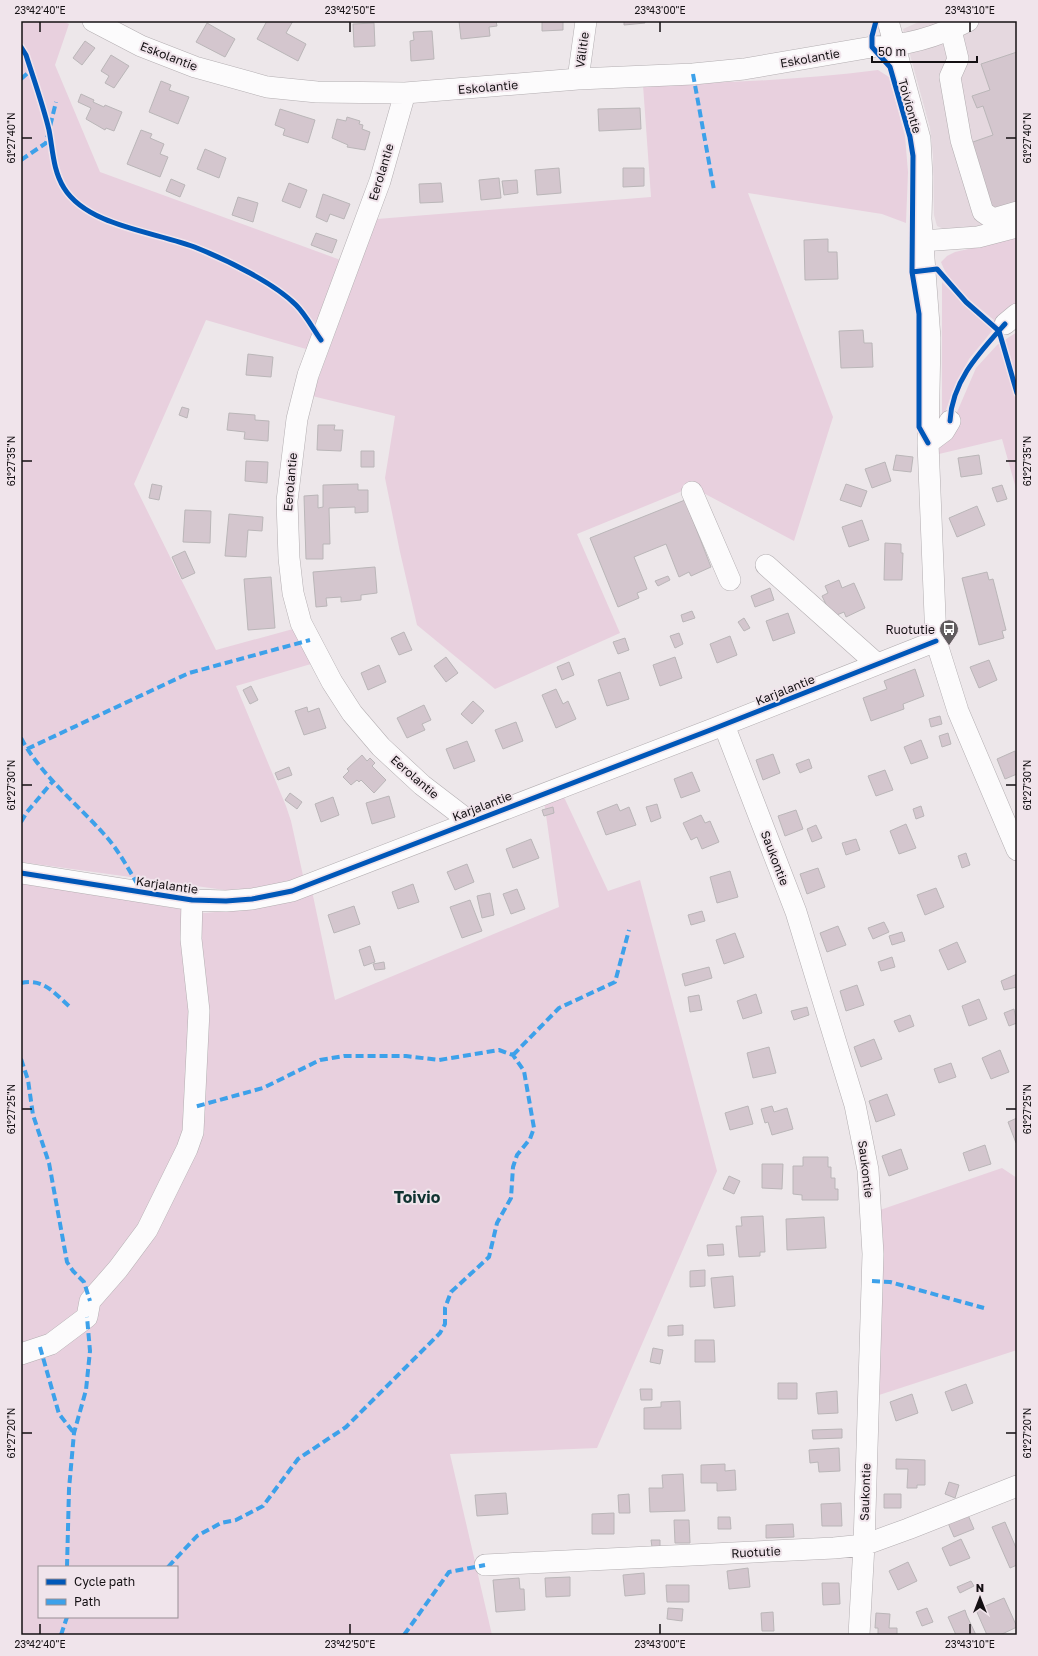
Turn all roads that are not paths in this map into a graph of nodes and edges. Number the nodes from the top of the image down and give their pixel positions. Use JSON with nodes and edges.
{"nodes":[{"id":1,"x":93,"y":21,"type":"edge"},
{"id":2,"x":586,"y":21,"type":"edge"},
{"id":3,"x":888,"y":21,"type":"edge"},
{"id":4,"x":960,"y":26,"type":"edge"},
{"id":5,"x":893,"y":46,"type":"junction"},
{"id":6,"x":578,"y":79,"type":"junction"},
{"id":7,"x":405,"y":93,"type":"junction"},
{"id":8,"x":1017,"y":212,"type":"edge"},
{"id":9,"x":1017,"y":227,"type":"edge"},
{"id":10,"x":922,"y":241,"type":"junction"},
{"id":11,"x":950,"y":421,"type":"dead end"},
{"id":12,"x":928,"y":443,"type":"junction"},
{"id":13,"x":692,"y":492,"type":"dead end"},
{"id":14,"x":766,"y":565,"type":"dead end"},
{"id":15,"x":730,"y":580,"type":"dead end"},
{"id":16,"x":936,"y":641,"type":"junction"},
{"id":17,"x":877,"y":664,"type":"junction"},
{"id":18,"x":724,"y":725,"type":"junction"},
{"id":19,"x":469,"y":822,"type":"junction"},
{"id":20,"x":1017,"y":850,"type":"edge"},
{"id":21,"x":21,"y":873,"type":"edge"},
{"id":22,"x":192,"y":900,"type":"junction"},
{"id":23,"x":21,"y":1354,"type":"edge"},
{"id":24,"x":1017,"y":1486,"type":"edge"},
{"id":25,"x":864,"y":1544,"type":"junction"},
{"id":26,"x":485,"y":1565,"type":"dead end"},
{"id":27,"x":859,"y":1635,"type":"edge"}],
"edges":[{"from":1,"to":7,"type":"street","name":"Eskolantie"},
{"from":2,"to":6,"type":"street","name":"Välitie"},
{"from":3,"to":5,"type":"street","name":"Toiviontie"},
{"from":4,"to":5,"type":"street","name":"Eskolantie"},
{"from":4,"to":8,"type":"street"},
{"from":5,"to":6,"type":"street","name":"Eskolantie"},
{"from":5,"to":10,"type":"street","name":"Toiviontie"},
{"from":6,"to":7,"type":"street","name":"Eskolantie"},
{"from":7,"to":19,"type":"street","name":"Eerolantie"},
{"from":9,"to":10,"type":"street"},
{"from":10,"to":12,"type":"street"},
{"from":11,"to":12,"type":"street"},
{"from":12,"to":16,"type":"street"},
{"from":13,"to":15,"type":"street"},
{"from":14,"to":17,"type":"street"},
{"from":16,"to":17,"type":"street","name":"Karjalantie"},
{"from":16,"to":20,"type":"street"},
{"from":17,"to":18,"type":"street","name":"Karjalantie"},
{"from":18,"to":19,"type":"street","name":"Karjalantie"},
{"from":18,"to":25,"type":"street","name":"Saukontie"},
{"from":19,"to":22,"type":"street","name":"Karjalantie"},
{"from":21,"to":22,"type":"street","name":"Karjalantie"},
{"from":22,"to":23,"type":"street"},
{"from":24,"to":25,"type":"street","name":"Ruotutie"},
{"from":25,"to":26,"type":"street","name":"Ruotutie"},
{"from":25,"to":27,"type":"street","name":"Saukontie"}]}
